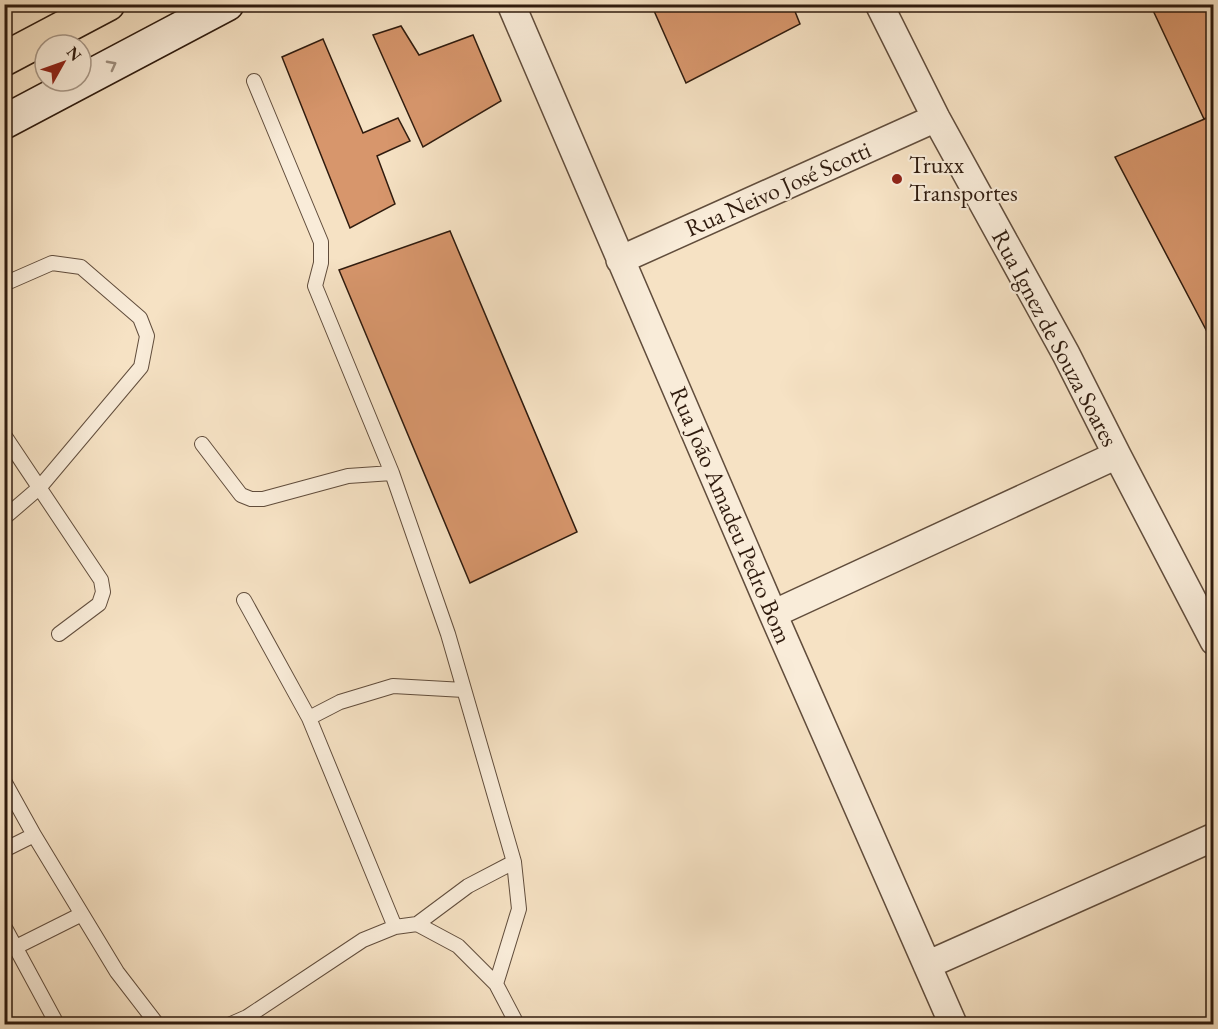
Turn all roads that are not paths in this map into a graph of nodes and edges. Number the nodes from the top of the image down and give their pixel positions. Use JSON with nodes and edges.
{"nodes":[{"id":1,"x":108,"y":4,"type":"edge"},
{"id":2,"x":227,"y":4,"type":"edge"},
{"id":3,"x":511,"y":4,"type":"edge"},
{"id":4,"x":879,"y":4,"type":"edge"},
{"id":5,"x":4,"y":59,"type":"edge"},
{"id":6,"x":254,"y":81,"type":"dead end"},
{"id":7,"x":936,"y":118,"type":"junction"},
{"id":8,"x":4,"y":122,"type":"edge"},
{"id":9,"x":620,"y":260,"type":"junction"},
{"id":10,"x":4,"y":284,"type":"edge"},
{"id":11,"x":4,"y":435,"type":"edge"},
{"id":12,"x":202,"y":444,"type":"dead end"},
{"id":13,"x":1117,"y":455,"type":"junction"},
{"id":14,"x":392,"y":473,"type":"junction"},
{"id":15,"x":40,"y":487,"type":"junction"},
{"id":16,"x":4,"y":518,"type":"edge"},
{"id":17,"x":244,"y":600,"type":"dead end"},
{"id":18,"x":773,"y":614,"type":"junction"},
{"id":19,"x":59,"y":634,"type":"dead end"},
{"id":20,"x":1214,"y":640,"type":"edge"},
{"id":21,"x":464,"y":690,"type":"junction"},
{"id":22,"x":309,"y":718,"type":"junction"},
{"id":23,"x":4,"y":781,"type":"edge"},
{"id":24,"x":34,"y":835,"type":"junction"},
{"id":25,"x":1214,"y":837,"type":"edge"},
{"id":26,"x":4,"y":850,"type":"edge"},
{"id":27,"x":514,"y":862,"type":"junction"},
{"id":28,"x":82,"y":914,"type":"junction"},
{"id":29,"x":417,"y":924,"type":"junction"},
{"id":30,"x":4,"y":926,"type":"edge"},
{"id":31,"x":395,"y":927,"type":"junction"},
{"id":32,"x":16,"y":947,"type":"junction"},
{"id":33,"x":927,"y":964,"type":"junction"},
{"id":34,"x":496,"y":984,"type":"junction"},
{"id":35,"x":57,"y":1024,"type":"edge"},
{"id":36,"x":157,"y":1024,"type":"edge"},
{"id":37,"x":231,"y":1024,"type":"edge"},
{"id":38,"x":517,"y":1024,"type":"edge"},
{"id":39,"x":953,"y":1024,"type":"edge"}],
"edges":[{"from":1,"to":5,"type":"highway"},
{"from":8,"to":2,"type":"main road","one_way":true},
{"from":3,"to":9,"type":"street","name":"Rua João Amadeu Pedro Bom"},
{"from":4,"to":7,"type":"street","name":"Rua Ignez de Souza Soares"},
{"from":6,"to":14,"type":"lane"},
{"from":7,"to":9,"type":"street","name":"Rua Neivo José Scotti"},
{"from":7,"to":13,"type":"street","name":"Rua Ignez de Souza Soares"},
{"from":9,"to":18,"type":"street","name":"Rua João Amadeu Pedro Bom"},
{"from":10,"to":15,"type":"lane"},
{"from":11,"to":15,"type":"lane"},
{"from":12,"to":14,"type":"lane"},
{"from":13,"to":18,"type":"street"},
{"from":13,"to":20,"type":"street","name":"Rua Ignez de Souza Soares"},
{"from":14,"to":21,"type":"lane"},
{"from":15,"to":16,"type":"lane"},
{"from":15,"to":19,"type":"lane"},
{"from":17,"to":22,"type":"lane"},
{"from":18,"to":33,"type":"street","name":"Rua João Amadeu Pedro Bom"},
{"from":21,"to":22,"type":"lane"},
{"from":21,"to":27,"type":"lane"},
{"from":22,"to":31,"type":"lane"},
{"from":23,"to":24,"type":"lane"},
{"from":24,"to":26,"type":"lane"},
{"from":24,"to":28,"type":"lane"},
{"from":25,"to":33,"type":"street"},
{"from":27,"to":29,"type":"lane"},
{"from":27,"to":34,"type":"lane"},
{"from":28,"to":32,"type":"lane"},
{"from":28,"to":36,"type":"lane"},
{"from":29,"to":31,"type":"lane"},
{"from":29,"to":34,"type":"lane"},
{"from":30,"to":32,"type":"lane"},
{"from":31,"to":37,"type":"lane"},
{"from":32,"to":35,"type":"lane"},
{"from":33,"to":39,"type":"street","name":"Rua João Amadeu Pedro Bom"},
{"from":34,"to":38,"type":"lane"}]}
